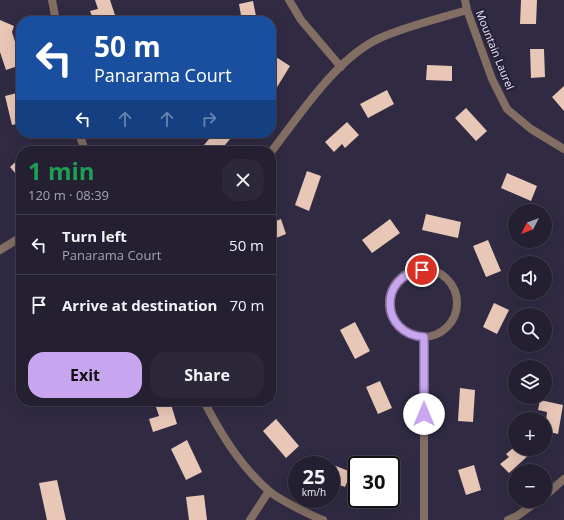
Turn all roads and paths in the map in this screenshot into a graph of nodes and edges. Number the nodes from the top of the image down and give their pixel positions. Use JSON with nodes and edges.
{"nodes":[{"id":1,"x":52,"y":0,"type":"edge"},
{"id":2,"x":289,"y":0,"type":"edge"},
{"id":3,"x":465,"y":0,"type":"edge"},
{"id":4,"x":467,"y":10,"type":"junction"},
{"id":5,"x":55,"y":16,"type":"edge"},
{"id":6,"x":341,"y":67,"type":"junction"},
{"id":7,"x":276,"y":146,"type":"edge"},
{"id":8,"x":564,"y":149,"type":"edge"},
{"id":9,"x":16,"y":240,"type":"edge"},
{"id":10,"x":0,"y":250,"type":"edge"},
{"id":11,"x":424,"y":337,"type":"junction"},
{"id":12,"x":206,"y":406,"type":"edge"},
{"id":13,"x":564,"y":479,"type":"edge"},
{"id":14,"x":552,"y":490,"type":"edge"},
{"id":15,"x":269,"y":491,"type":"junction"},
{"id":16,"x":528,"y":508,"type":"edge"},
{"id":17,"x":250,"y":520,"type":"edge"},
{"id":18,"x":323,"y":520,"type":"edge"},
{"id":19,"x":424,"y":520,"type":"edge"},
{"id":20,"x":508,"y":520,"type":"edge"}],
"edges":[{"from":1,"to":5,"type":"street"},
{"from":2,"to":6,"type":"street"},
{"from":3,"to":4,"type":"street","name":"Mountain Laurel"},
{"from":4,"to":6,"type":"street"},
{"from":4,"to":8,"type":"street","name":"Mountain Laurel"},
{"from":6,"to":7,"type":"street"},
{"from":9,"to":10,"type":"street"},
{"from":11,"to":11,"type":"street"},
{"from":11,"to":19,"type":"street"},
{"from":12,"to":15,"type":"street"},
{"from":13,"to":14,"type":"street"},
{"from":15,"to":17,"type":"street"},
{"from":15,"to":18,"type":"street"},
{"from":16,"to":20,"type":"street"}]}
